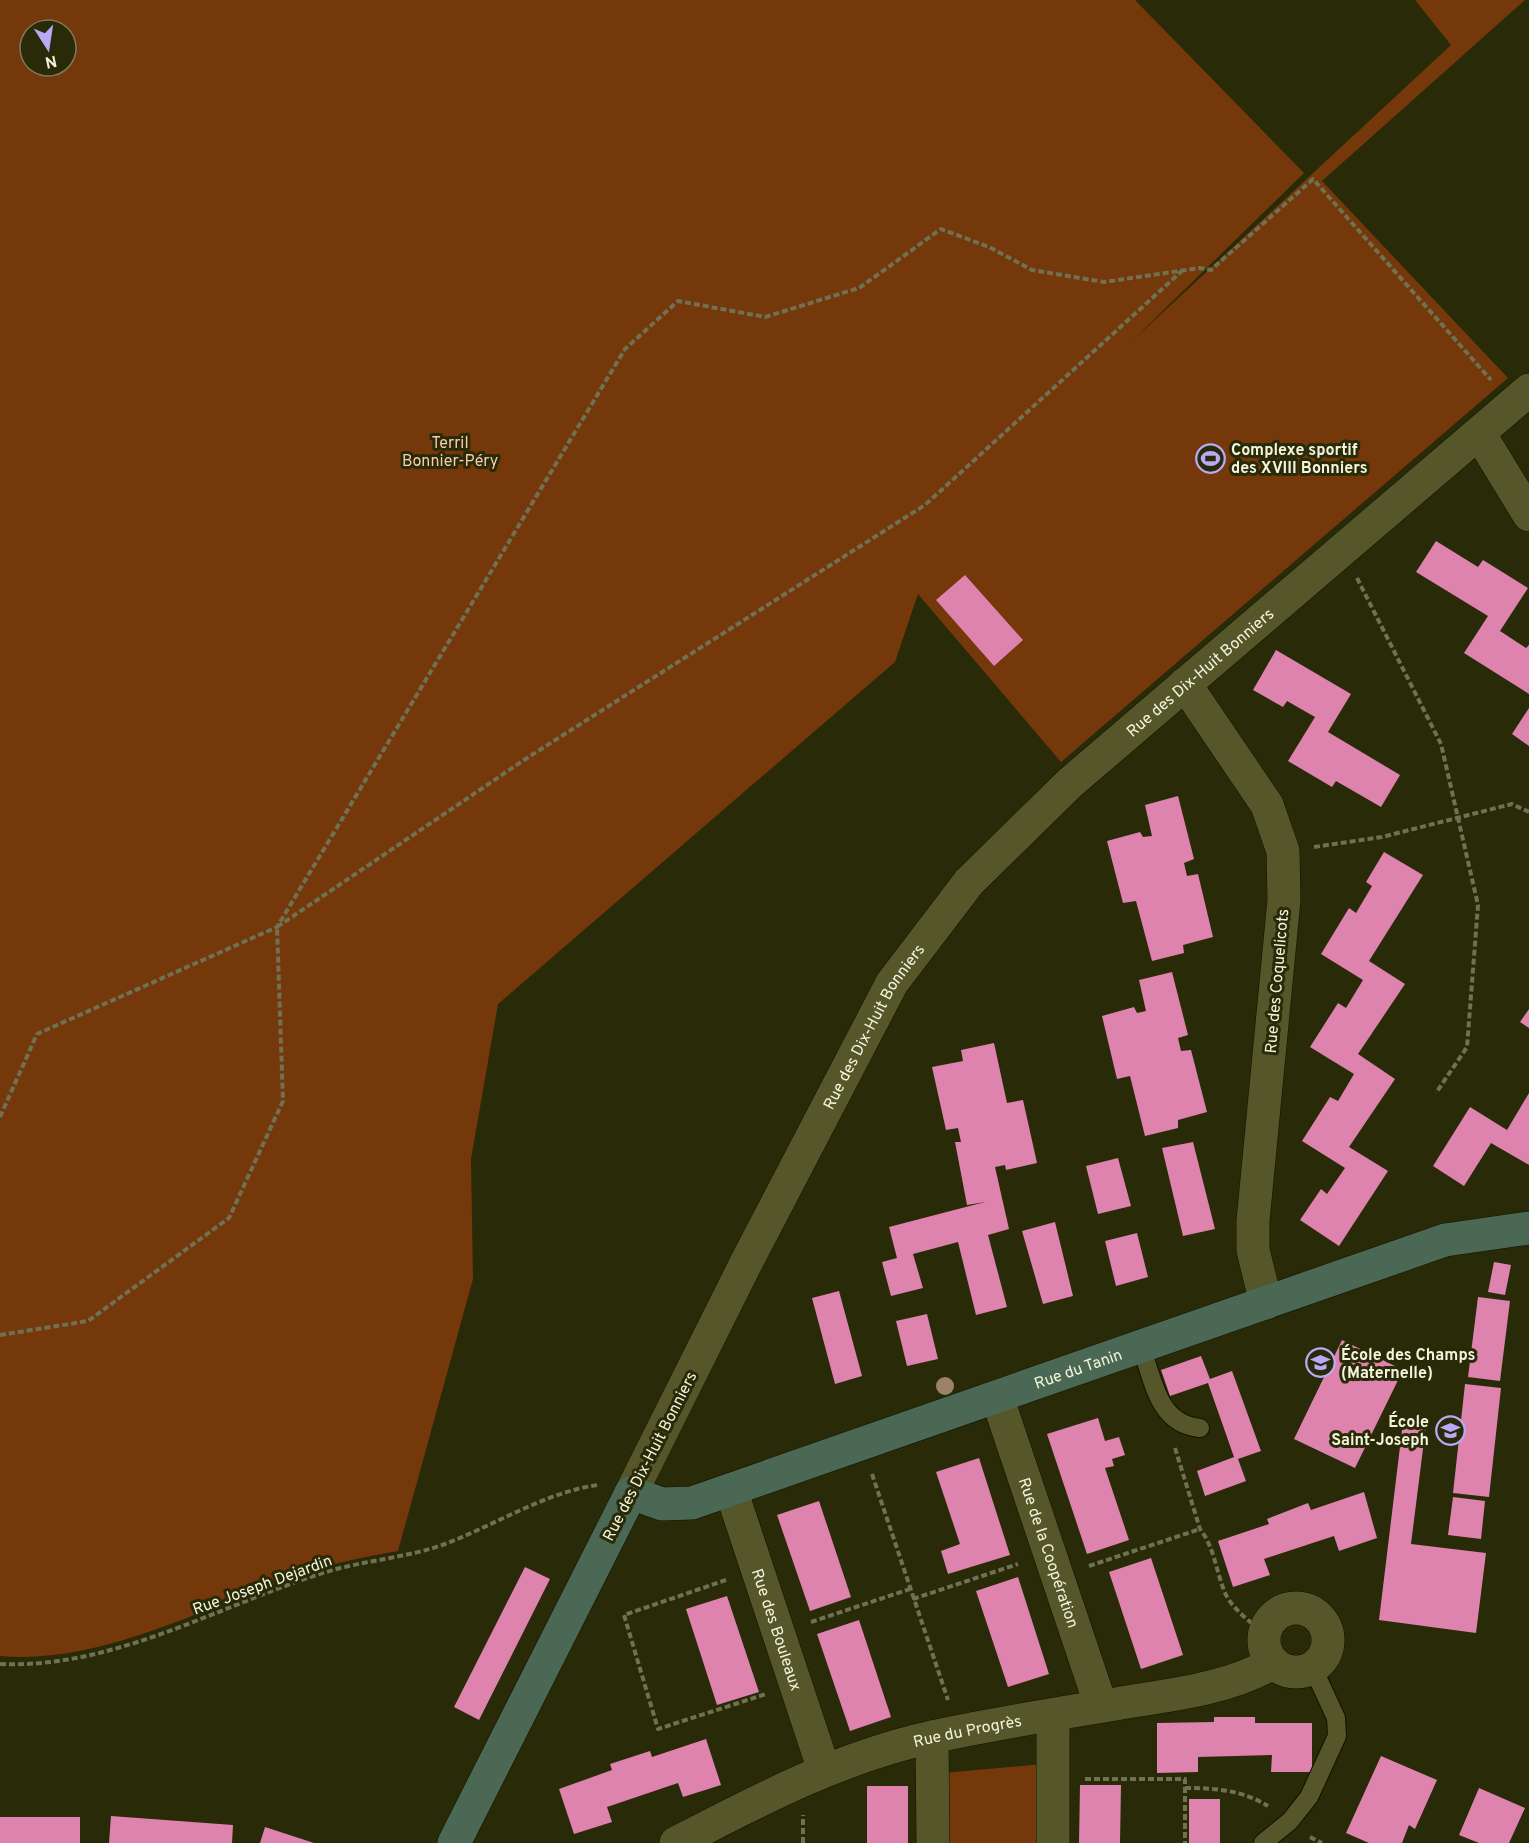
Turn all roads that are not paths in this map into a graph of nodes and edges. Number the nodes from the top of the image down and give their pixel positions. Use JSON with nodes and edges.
{"nodes":[{"id":1,"x":1521,"y":397,"type":"edge"},
{"id":2,"x":1479,"y":433,"type":"junction"},
{"id":3,"x":1529,"y":515,"type":"edge"},
{"id":4,"x":1185,"y":684,"type":"junction"},
{"id":5,"x":1529,"y":1228,"type":"edge"},
{"id":6,"x":1266,"y":1302,"type":"junction"},
{"id":7,"x":1141,"y":1347,"type":"junction"},
{"id":8,"x":997,"y":1397,"type":"junction"},
{"id":9,"x":1200,"y":1428,"type":"dead end"},
{"id":10,"x":731,"y":1490,"type":"junction"},
{"id":11,"x":630,"y":1494,"type":"junction"},
{"id":12,"x":1269,"y":1648,"type":"junction"},
{"id":13,"x":1313,"y":1668,"type":"junction"},
{"id":14,"x":1101,"y":1706,"type":"junction"},
{"id":15,"x":1053,"y":1716,"type":"junction"},
{"id":16,"x":945,"y":1735,"type":"junction"},
{"id":17,"x":824,"y":1770,"type":"junction"},
{"id":18,"x":454,"y":1843,"type":"edge"},
{"id":19,"x":676,"y":1843,"type":"edge"},
{"id":20,"x":933,"y":1843,"type":"edge"},
{"id":21,"x":1053,"y":1843,"type":"edge"},
{"id":22,"x":1263,"y":1843,"type":"edge"}],
"edges":[{"from":1,"to":2,"type":"street","name":"Rue des Dix-Huit Bonniers"},
{"from":2,"to":3,"type":"street"},
{"from":2,"to":4,"type":"street","name":"Rue des Dix-Huit Bonniers"},
{"from":4,"to":6,"type":"street","name":"Rue des Coquelicots"},
{"from":4,"to":11,"type":"street","name":"Rue des Dix-Huit Bonniers"},
{"from":5,"to":6,"type":"street","name":"Rue du Tanin"},
{"from":6,"to":7,"type":"street","name":"Rue du Tanin"},
{"from":7,"to":8,"type":"street","name":"Rue du Tanin"},
{"from":7,"to":9,"type":"lane"},
{"from":8,"to":10,"type":"street","name":"Rue du Tanin"},
{"from":8,"to":14,"type":"street","name":"Rue de la Coopération"},
{"from":10,"to":11,"type":"street","name":"Rue du Tanin"},
{"from":10,"to":17,"type":"street","name":"Rue des Bouleaux"},
{"from":11,"to":18,"type":"street","name":"Rue des Dix-Huit Bonniers"},
{"from":12,"to":13,"type":"street"},
{"from":12,"to":13,"type":"street","name":"Rue du Progrès"},
{"from":12,"to":14,"type":"street","name":"Rue du Progrès"},
{"from":13,"to":22,"type":"lane"},
{"from":14,"to":15,"type":"street","name":"Rue du Progrès"},
{"from":15,"to":16,"type":"street","name":"Rue du Progrès"},
{"from":15,"to":21,"type":"street"},
{"from":16,"to":17,"type":"street","name":"Rue du Progrès"},
{"from":16,"to":20,"type":"street"},
{"from":17,"to":19,"type":"street","name":"Rue du Progrès"}]}
